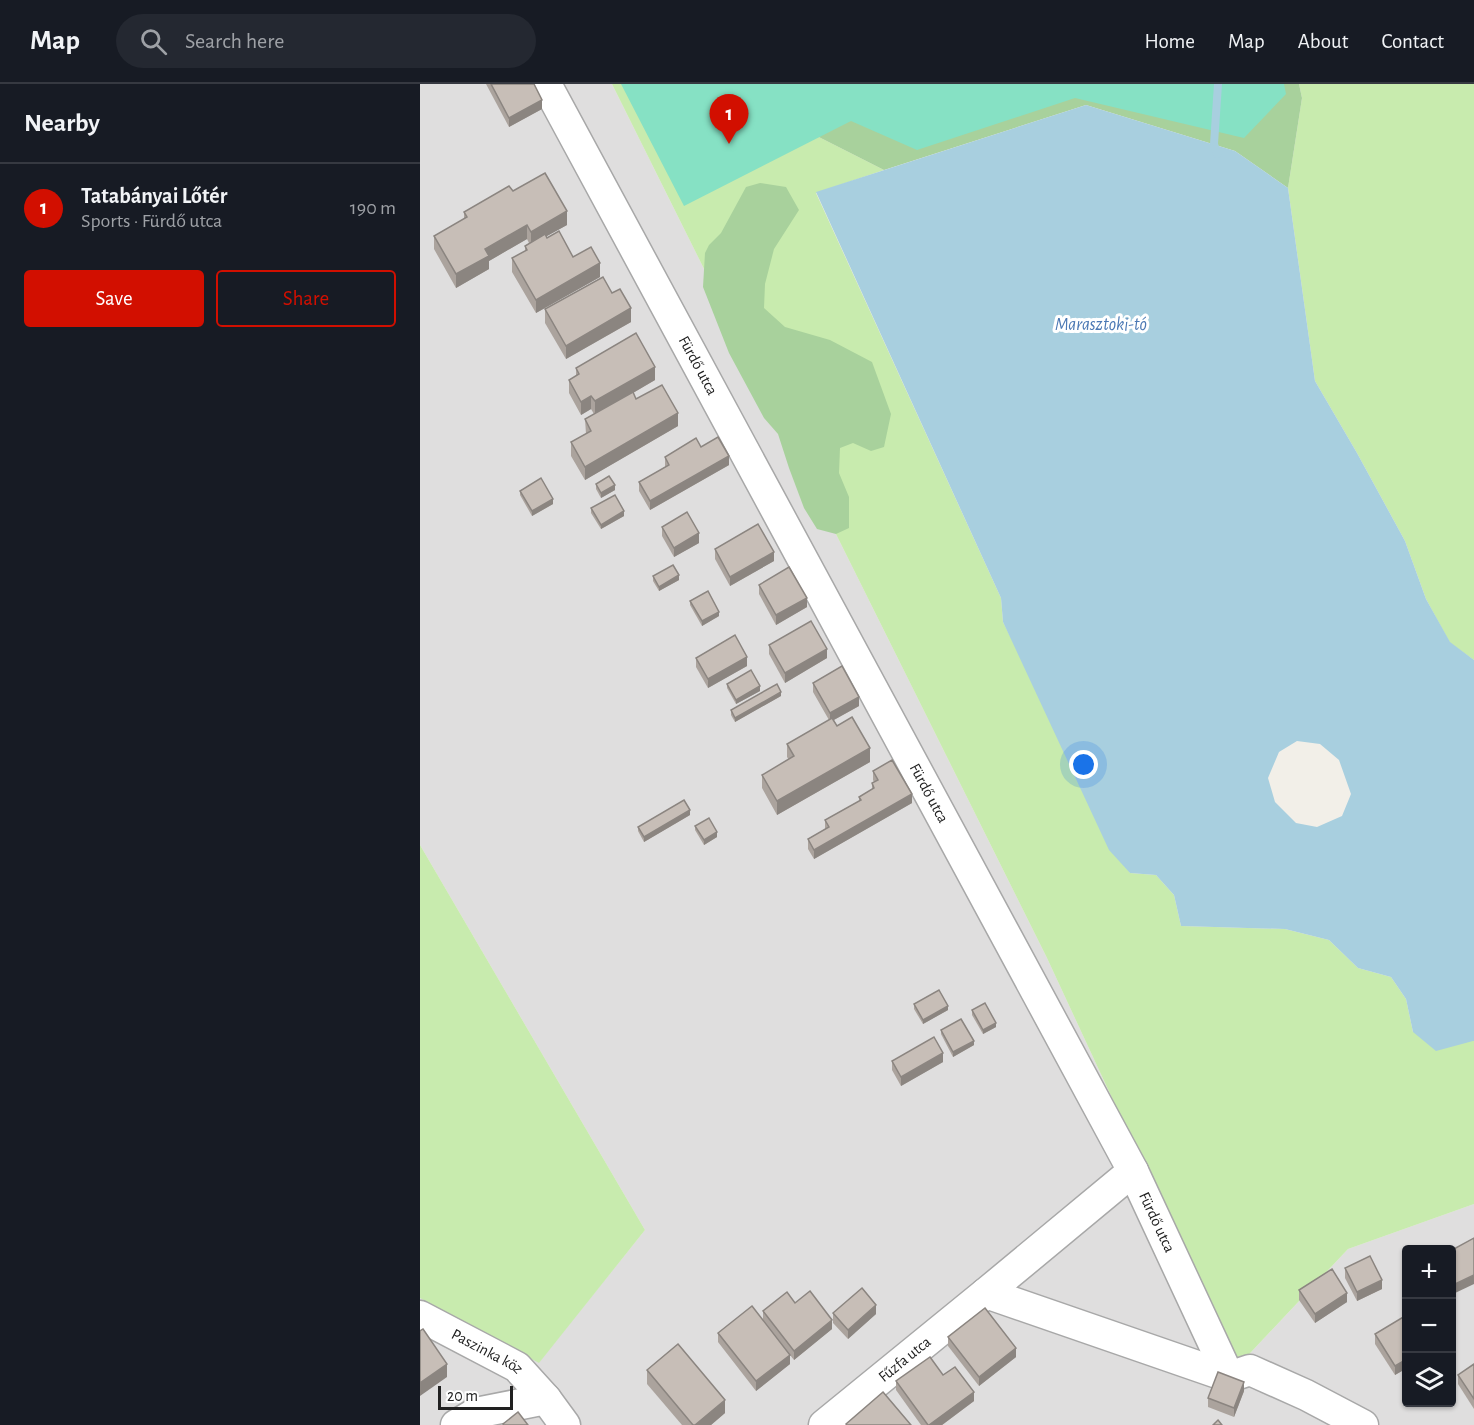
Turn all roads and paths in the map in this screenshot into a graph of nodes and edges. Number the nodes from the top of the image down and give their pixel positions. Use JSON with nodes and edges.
{"nodes":[{"id":1,"x":546,"y":84,"type":"edge"},
{"id":2,"x":1133,"y":1171,"type":"junction"},
{"id":3,"x":986,"y":1293,"type":"junction"},
{"id":4,"x":420,"y":1317,"type":"edge"},
{"id":5,"x":1229,"y":1377,"type":"junction"},
{"id":6,"x":546,"y":1399,"type":"junction"},
{"id":7,"x":456,"y":1425,"type":"edge"},
{"id":8,"x":565,"y":1425,"type":"edge"},
{"id":9,"x":824,"y":1425,"type":"edge"},
{"id":10,"x":1364,"y":1425,"type":"edge"}],
"edges":[{"from":1,"to":2,"type":"street","name":"Fürdő utca"},
{"from":2,"to":3,"type":"street","name":"Fűzfa utca"},
{"from":2,"to":5,"type":"street","name":"Fürdő utca"},
{"from":3,"to":5,"type":"street"},
{"from":3,"to":9,"type":"street","name":"Fűzfa utca"},
{"from":4,"to":6,"type":"street","name":"Paszinka köz"},
{"from":5,"to":10,"type":"street"},
{"from":6,"to":7,"type":"street","name":"Paszinka köz"},
{"from":6,"to":8,"type":"street","name":"Paszinka köz"}]}
